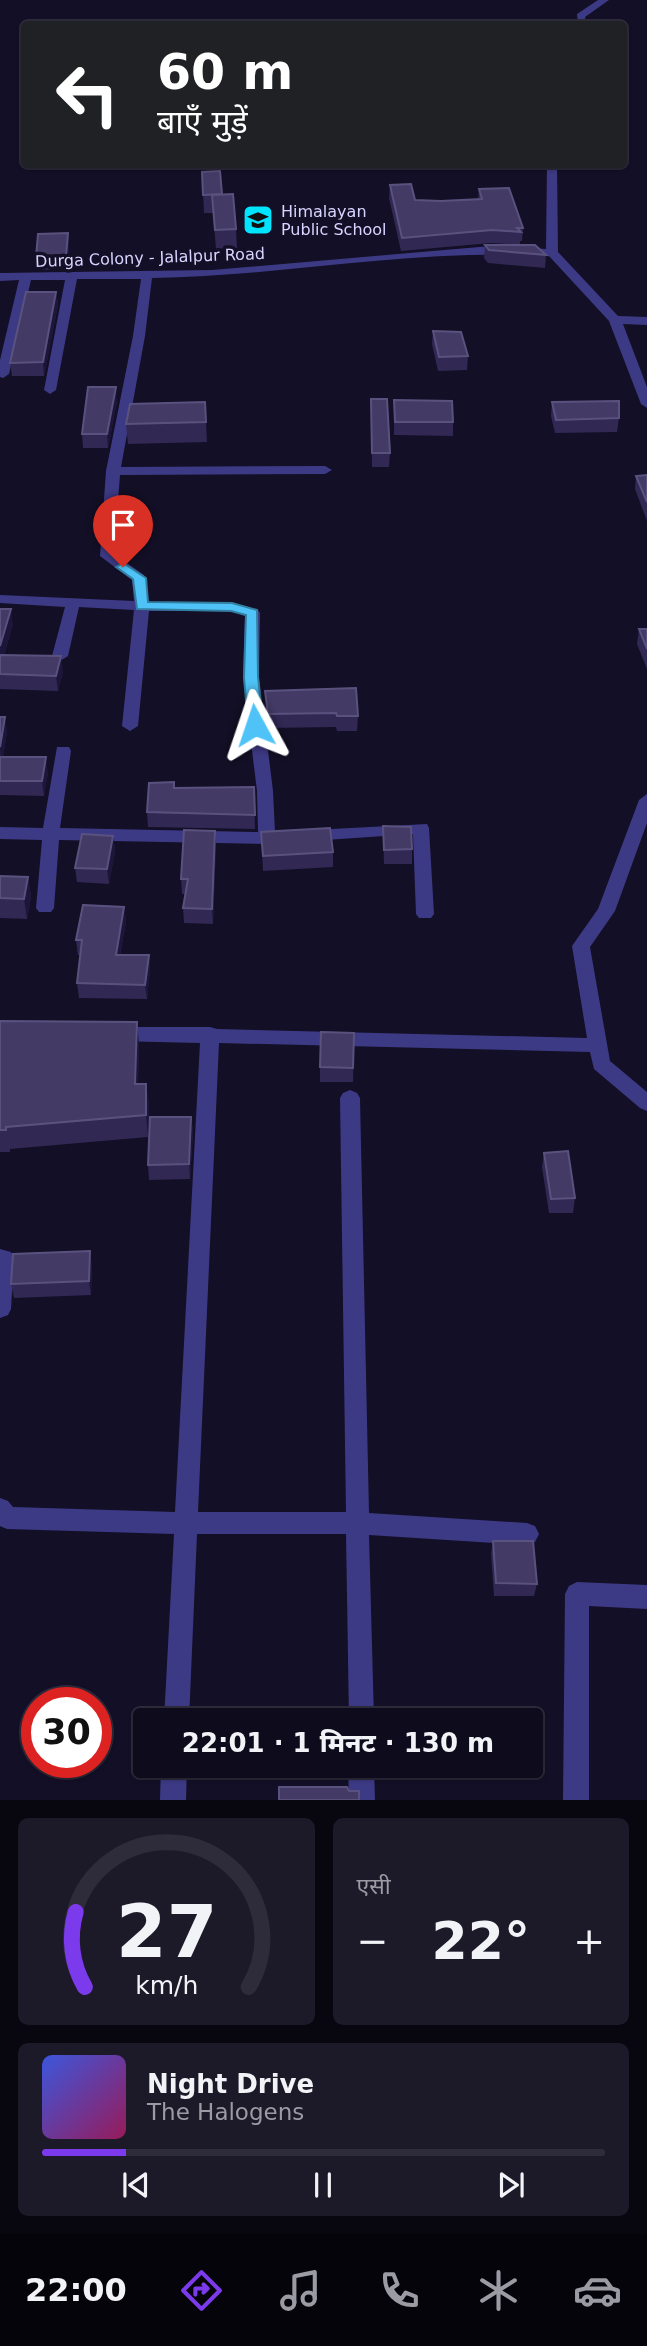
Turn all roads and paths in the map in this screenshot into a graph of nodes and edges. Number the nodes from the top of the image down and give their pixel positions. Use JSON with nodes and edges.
{"nodes":[{"id":1,"x":604,"y":0,"type":"edge"},
{"id":2,"x":581,"y":21,"type":"edge"},
{"id":3,"x":552,"y":168,"type":"edge"},
{"id":4,"x":552,"y":253,"type":"junction"},
{"id":5,"x":147,"y":275,"type":"junction"},
{"id":6,"x":0,"y":276,"type":"edge"},
{"id":7,"x":72,"y":276,"type":"junction"},
{"id":8,"x":26,"y":277,"type":"junction"},
{"id":9,"x":615,"y":320,"type":"junction"},
{"id":10,"x":647,"y":321,"type":"edge"},
{"id":11,"x":3,"y":374,"type":"dead end"},
{"id":12,"x":50,"y":390,"type":"dead end"},
{"id":13,"x":647,"y":404,"type":"edge"},
{"id":14,"x":325,"y":470,"type":"dead end"},
{"id":15,"x":113,"y":471,"type":"junction"},
{"id":16,"x":0,"y":599,"type":"edge"},
{"id":17,"x":74,"y":603,"type":"junction"},
{"id":18,"x":142,"y":606,"type":"junction"},
{"id":19,"x":60,"y":656,"type":"edge"},
{"id":20,"x":130,"y":726,"type":"dead end"},
{"id":21,"x":62,"y":751,"type":"dead end"},
{"id":22,"x":647,"y":800,"type":"edge"},
{"id":23,"x":0,"y":833,"type":"edge"},
{"id":24,"x":51,"y":834,"type":"junction"},
{"id":25,"x":267,"y":838,"type":"junction"},
{"id":26,"x":45,"y":908,"type":"dead end"},
{"id":27,"x":425,"y":914,"type":"dead end"},
{"id":28,"x":92,"y":1034,"type":"edge"},
{"id":29,"x":210,"y":1034,"type":"junction"},
{"id":30,"x":598,"y":1045,"type":"junction"},
{"id":31,"x":350,"y":1098,"type":"dead end"},
{"id":32,"x":647,"y":1102,"type":"edge"},
{"id":33,"x":0,"y":1258,"type":"edge"},
{"id":34,"x":0,"y":1309,"type":"edge"},
{"id":35,"x":0,"y":1509,"type":"edge"},
{"id":36,"x":357,"y":1522,"type":"junction"},
{"id":37,"x":186,"y":1523,"type":"junction"},
{"id":38,"x":527,"y":1534,"type":"dead end"},
{"id":39,"x":647,"y":1597,"type":"edge"},
{"id":40,"x":177,"y":1708,"type":"edge"},
{"id":41,"x":360,"y":1708,"type":"edge"},
{"id":42,"x":174,"y":1778,"type":"edge"},
{"id":43,"x":361,"y":1778,"type":"edge"},
{"id":44,"x":173,"y":1800,"type":"edge"},
{"id":45,"x":362,"y":1800,"type":"edge"},
{"id":46,"x":576,"y":1800,"type":"edge"}],
"edges":[{"from":1,"to":2,"type":"street"},
{"from":3,"to":4,"type":"street"},
{"from":4,"to":5,"type":"street","name":"Durga Colony - Jalalpur Road"},
{"from":4,"to":9,"type":"street"},
{"from":5,"to":7,"type":"street","name":"Durga Colony - Jalalpur Road"},
{"from":5,"to":15,"type":"street"},
{"from":6,"to":8,"type":"street","name":"Durga Colony - Jalalpur Road"},
{"from":7,"to":8,"type":"street","name":"Durga Colony - Jalalpur Road"},
{"from":7,"to":12,"type":"street"},
{"from":8,"to":11,"type":"street"},
{"from":9,"to":10,"type":"street"},
{"from":9,"to":13,"type":"street"},
{"from":14,"to":15,"type":"street"},
{"from":15,"to":18,"type":"street"},
{"from":16,"to":17,"type":"street"},
{"from":17,"to":18,"type":"street"},
{"from":17,"to":19,"type":"street"},
{"from":18,"to":20,"type":"street"},
{"from":18,"to":25,"type":"street"},
{"from":21,"to":24,"type":"street"},
{"from":22,"to":30,"type":"street"},
{"from":23,"to":24,"type":"street"},
{"from":24,"to":25,"type":"street"},
{"from":24,"to":26,"type":"street"},
{"from":25,"to":27,"type":"street"},
{"from":28,"to":29,"type":"street"},
{"from":29,"to":30,"type":"street"},
{"from":29,"to":37,"type":"street"},
{"from":30,"to":32,"type":"street"},
{"from":31,"to":36,"type":"street"},
{"from":33,"to":34,"type":"street"},
{"from":35,"to":37,"type":"street"},
{"from":36,"to":37,"type":"street"},
{"from":36,"to":38,"type":"street"},
{"from":36,"to":41,"type":"street"},
{"from":37,"to":40,"type":"street"},
{"from":39,"to":46,"type":"street"},
{"from":42,"to":44,"type":"street"},
{"from":43,"to":45,"type":"street"}]}
